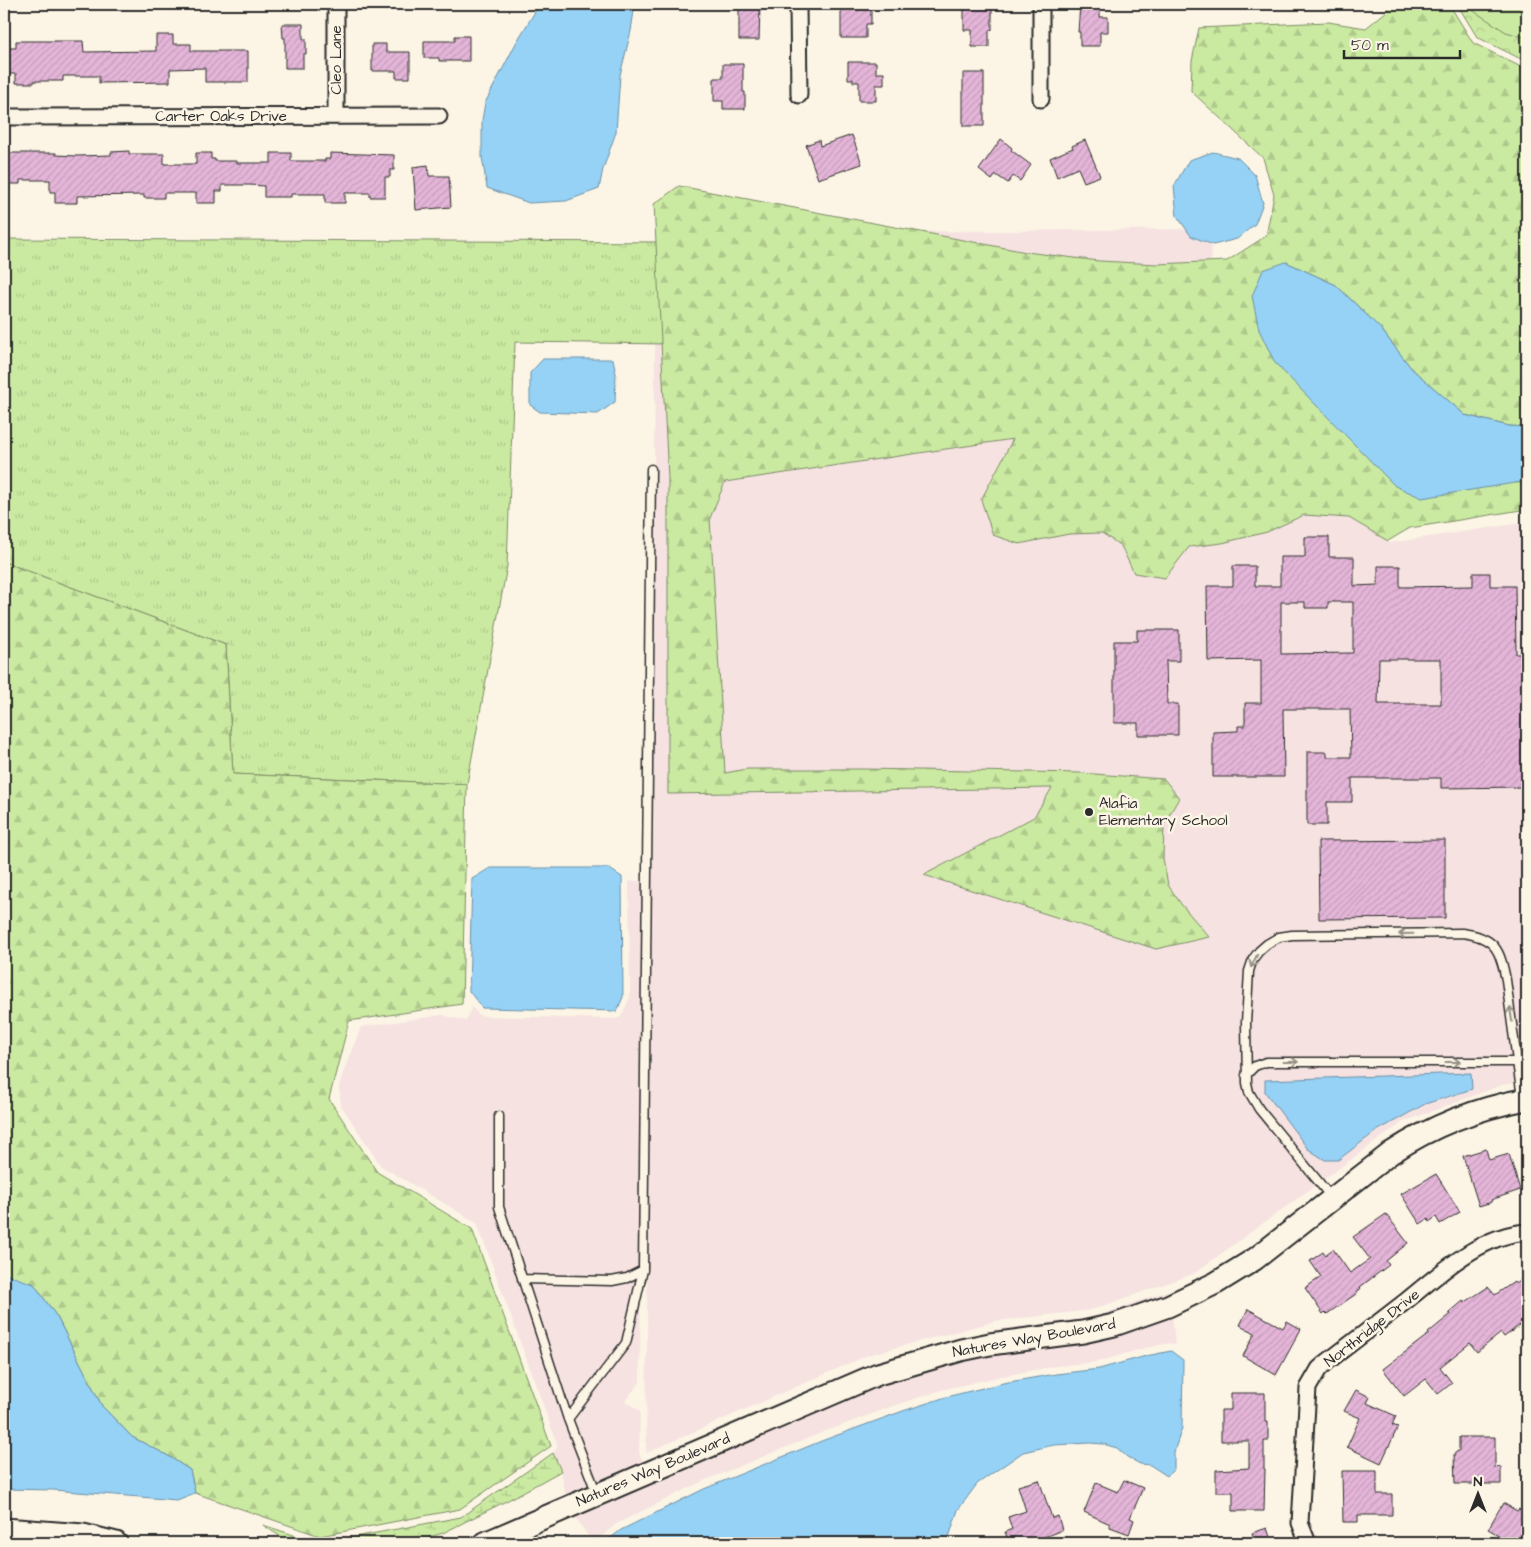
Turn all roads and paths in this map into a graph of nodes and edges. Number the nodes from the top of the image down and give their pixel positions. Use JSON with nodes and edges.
{"nodes":[{"id":1,"x":336,"y":4,"type":"edge"},
{"id":2,"x":798,"y":4,"type":"edge"},
{"id":3,"x":1041,"y":4,"type":"edge"},
{"id":4,"x":799,"y":95,"type":"dead end"},
{"id":5,"x":1041,"y":99,"type":"dead end"},
{"id":6,"x":336,"y":116,"type":"junction"},
{"id":7,"x":439,"y":116,"type":"dead end"},
{"id":8,"x":4,"y":117,"type":"edge"},
{"id":9,"x":651,"y":469,"type":"dead end"},
{"id":10,"x":1518,"y":1062,"type":"junction"},
{"id":11,"x":1246,"y":1075,"type":"junction"},
{"id":12,"x":1525,"y":1099,"type":"edge"},
{"id":13,"x":499,"y":1116,"type":"dead end"},
{"id":14,"x":1332,"y":1199,"type":"junction"},
{"id":15,"x":1527,"y":1232,"type":"edge"},
{"id":16,"x":644,"y":1270,"type":"junction"},
{"id":17,"x":522,"y":1279,"type":"junction"},
{"id":18,"x":568,"y":1419,"type":"junction"},
{"id":19,"x":596,"y":1494,"type":"junction"},
{"id":20,"x":4,"y":1528,"type":"edge"},
{"id":21,"x":116,"y":1543,"type":"edge"},
{"id":22,"x":485,"y":1543,"type":"edge"},
{"id":23,"x":1308,"y":1543,"type":"edge"}],
"edges":[{"from":1,"to":6,"type":"street","name":"Cleo Lane"},
{"from":2,"to":4,"type":"street"},
{"from":3,"to":5,"type":"street"},
{"from":6,"to":7,"type":"street","name":"Carter Oaks Drive"},
{"from":6,"to":8,"type":"street","name":"Carter Oaks Drive"},
{"from":9,"to":16,"type":"lane"},
{"from":11,"to":10,"type":"lane","one_way":true},
{"from":10,"to":11,"type":"lane","one_way":true},
{"from":10,"to":12,"type":"lane"},
{"from":11,"to":14,"type":"lane"},
{"from":12,"to":14,"type":"street","name":"Natures Way Boulevard"},
{"from":13,"to":17,"type":"lane"},
{"from":14,"to":19,"type":"street","name":"Natures Way Boulevard"},
{"from":15,"to":23,"type":"street","name":"Northridge Drive"},
{"from":16,"to":17,"type":"lane"},
{"from":16,"to":18,"type":"lane"},
{"from":17,"to":18,"type":"lane"},
{"from":18,"to":19,"type":"lane"},
{"from":19,"to":22,"type":"street","name":"Natures Way Boulevard"},
{"from":20,"to":21,"type":"street"}]}
